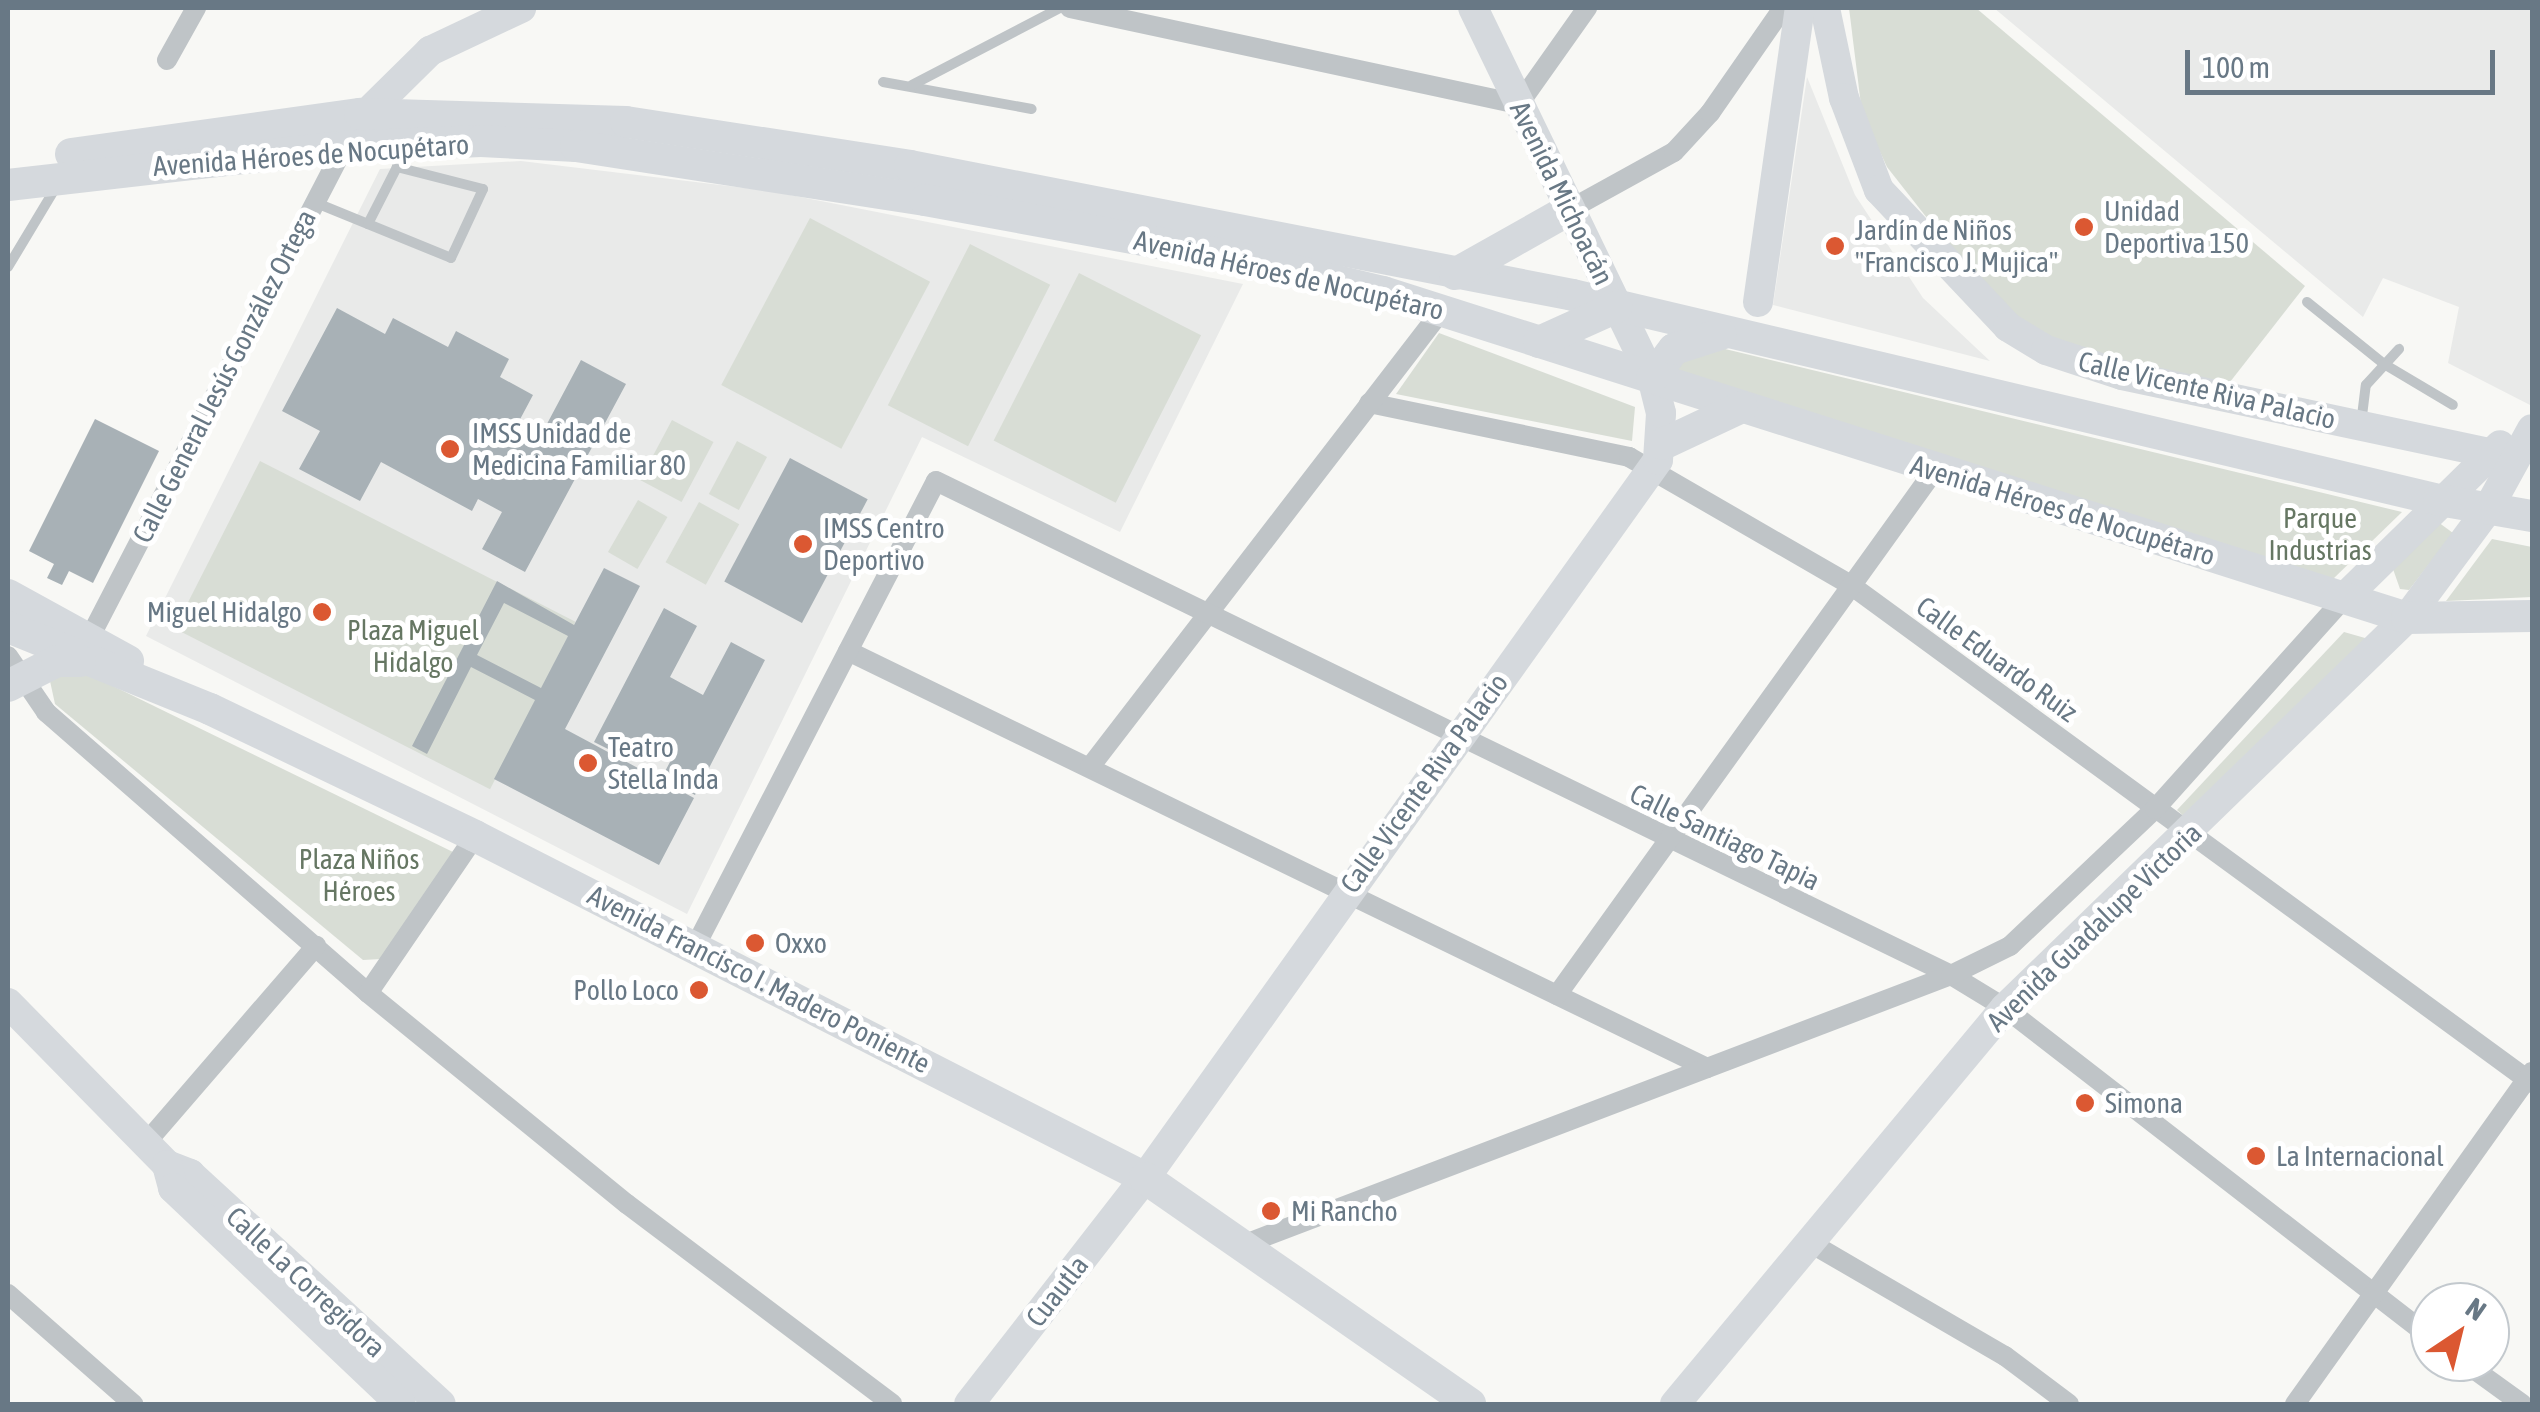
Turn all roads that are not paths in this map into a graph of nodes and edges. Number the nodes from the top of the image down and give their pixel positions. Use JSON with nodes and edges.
{"nodes":[{"id":1,"x":196,"y":8,"type":"edge"},
{"id":2,"x":521,"y":8,"type":"edge"},
{"id":3,"x":1060,"y":8,"type":"edge"},
{"id":4,"x":1070,"y":8,"type":"edge"},
{"id":5,"x":1473,"y":8,"type":"edge"},
{"id":6,"x":1587,"y":8,"type":"edge"},
{"id":7,"x":1783,"y":8,"type":"edge"},
{"id":8,"x":1800,"y":8,"type":"edge"},
{"id":9,"x":1826,"y":8,"type":"edge"},
{"id":10,"x":167,"y":60,"type":"dead end"},
{"id":11,"x":883,"y":82,"type":"dead end"},
{"id":12,"x":912,"y":85,"type":"junction"},
{"id":13,"x":1518,"y":104,"type":"junction"},
{"id":14,"x":1032,"y":109,"type":"dead end"},
{"id":15,"x":360,"y":114,"type":"junction"},
{"id":16,"x":344,"y":147,"type":"junction"},
{"id":17,"x":8,"y":163,"type":"edge"},
{"id":18,"x":62,"y":176,"type":"junction"},
{"id":19,"x":8,"y":185,"type":"edge"},
{"id":20,"x":313,"y":202,"type":"junction"},
{"id":21,"x":1567,"y":211,"type":"junction"},
{"id":22,"x":368,"y":224,"type":"junction"},
{"id":23,"x":8,"y":268,"type":"edge"},
{"id":24,"x":1455,"y":274,"type":"junction"},
{"id":25,"x":1758,"y":302,"type":"dead end"},
{"id":26,"x":2307,"y":302,"type":"dead end"},
{"id":27,"x":1618,"y":306,"type":"junction"},
{"id":28,"x":1442,"y":310,"type":"junction"},
{"id":29,"x":1721,"y":334,"type":"junction"},
{"id":30,"x":1539,"y":342,"type":"junction"},
{"id":31,"x":2399,"y":349,"type":"dead end"},
{"id":32,"x":2384,"y":364,"type":"junction"},
{"id":33,"x":1652,"y":378,"type":"junction"},
{"id":34,"x":1369,"y":403,"type":"junction"},
{"id":35,"x":2453,"y":405,"type":"dead end"},
{"id":36,"x":1742,"y":408,"type":"junction"},
{"id":37,"x":2532,"y":418,"type":"edge"},
{"id":38,"x":2361,"y":424,"type":"junction"},
{"id":39,"x":2532,"y":428,"type":"edge"},
{"id":40,"x":2490,"y":453,"type":"junction"},
{"id":41,"x":1658,"y":458,"type":"junction"},
{"id":42,"x":1934,"y":472,"type":"junction"},
{"id":43,"x":2439,"y":500,"type":"junction"},
{"id":44,"x":2488,"y":509,"type":"junction"},
{"id":45,"x":2532,"y":516,"type":"edge"},
{"id":46,"x":1852,"y":586,"type":"junction"},
{"id":47,"x":8,"y":595,"type":"edge"},
{"id":48,"x":2345,"y":597,"type":"junction"},
{"id":49,"x":1207,"y":615,"type":"junction"},
{"id":50,"x":2532,"y":616,"type":"edge"},
{"id":51,"x":2408,"y":618,"type":"junction"},
{"id":52,"x":8,"y":627,"type":"edge"},
{"id":53,"x":84,"y":650,"type":"junction"},
{"id":54,"x":848,"y":652,"type":"junction"},
{"id":55,"x":13,"y":673,"type":"edge"},
{"id":56,"x":1458,"y":734,"type":"junction"},
{"id":57,"x":1090,"y":767,"type":"junction"},
{"id":58,"x":2155,"y":809,"type":"junction"},
{"id":59,"x":475,"y":836,"type":"junction"},
{"id":60,"x":2188,"y":836,"type":"junction"},
{"id":61,"x":1667,"y":841,"type":"junction"},
{"id":62,"x":1346,"y":889,"type":"junction"},
{"id":63,"x":696,"y":945,"type":"junction"},
{"id":64,"x":316,"y":946,"type":"junction"},
{"id":65,"x":1951,"y":975,"type":"junction"},
{"id":66,"x":368,"y":993,"type":"junction"},
{"id":67,"x":1557,"y":995,"type":"junction"},
{"id":68,"x":8,"y":1003,"type":"edge"},
{"id":69,"x":2005,"y":1008,"type":"junction"},
{"id":70,"x":1707,"y":1068,"type":"junction"},
{"id":71,"x":2531,"y":1078,"type":"edge"},
{"id":72,"x":156,"y":1155,"type":"junction"},
{"id":73,"x":1145,"y":1178,"type":"junction"},
{"id":74,"x":1814,"y":1244,"type":"junction"},
{"id":75,"x":1240,"y":1246,"type":"junction"},
{"id":76,"x":8,"y":1294,"type":"edge"},
{"id":77,"x":2375,"y":1296,"type":"junction"},
{"id":78,"x":2410,"y":1322,"type":"edge"},
{"id":79,"x":2492,"y":1382,"type":"edge"},
{"id":80,"x":134,"y":1404,"type":"edge"},
{"id":81,"x":401,"y":1404,"type":"edge"},
{"id":82,"x":441,"y":1404,"type":"edge"},
{"id":83,"x":892,"y":1404,"type":"edge"},
{"id":84,"x":969,"y":1404,"type":"edge"},
{"id":85,"x":1470,"y":1404,"type":"edge"},
{"id":86,"x":1675,"y":1404,"type":"edge"},
{"id":87,"x":2069,"y":1404,"type":"edge"},
{"id":88,"x":2295,"y":1404,"type":"edge"},
{"id":89,"x":2522,"y":1404,"type":"edge"}],
"edges":[{"from":1,"to":10,"type":"street"},
{"from":2,"to":15,"type":"street"},
{"from":3,"to":12,"type":"lane"},
{"from":4,"to":13,"type":"street"},
{"from":5,"to":13,"type":"street","name":"Avenida Michoacán"},
{"from":6,"to":13,"type":"street"},
{"from":7,"to":21,"type":"street"},
{"from":8,"to":25,"type":"street"},
{"from":9,"to":38,"type":"street","name":"Calle Vicente Riva Palacio"},
{"from":11,"to":12,"type":"lane"},
{"from":12,"to":14,"type":"lane"},
{"from":13,"to":21,"type":"street","name":"Avenida Michoacán"},
{"from":15,"to":16,"type":"street","name":"Calle General Jesús González Ortega"},
{"from":15,"to":17,"type":"main road","name":"Avenida Héroes de Nocupétaro"},
{"from":15,"to":24,"type":"main road","name":"Avenida Héroes de Nocupétaro"},
{"from":16,"to":18,"type":"main road","name":"Avenida Héroes de Nocupétaro"},
{"from":16,"to":20,"type":"street","name":"Calle General Jesús González Ortega"},
{"from":16,"to":28,"type":"main road","name":"Avenida Héroes de Nocupétaro"},
{"from":18,"to":19,"type":"main road","name":"Avenida Héroes de Nocupétaro"},
{"from":18,"to":23,"type":"lane"},
{"from":20,"to":22,"type":"lane"},
{"from":20,"to":53,"type":"street","name":"Calle General Jesús González Ortega"},
{"from":21,"to":24,"type":"main road"},
{"from":21,"to":27,"type":"street","name":"Avenida Michoacán"},
{"from":22,"to":22,"type":"lane"},
{"from":24,"to":27,"type":"main road","name":"Avenida Héroes de Nocupétaro"},
{"from":26,"to":32,"type":"lane"},
{"from":27,"to":29,"type":"main road","name":"Avenida Héroes de Nocupétaro"},
{"from":27,"to":30,"type":"main road"},
{"from":27,"to":33,"type":"street","name":"Avenida Michoacán"},
{"from":28,"to":30,"type":"main road","name":"Avenida Héroes de Nocupétaro"},
{"from":28,"to":34,"type":"street"},
{"from":29,"to":33,"type":"main road"},
{"from":29,"to":43,"type":"main road","name":"Avenida Héroes de Nocupétaro"},
{"from":30,"to":33,"type":"main road","name":"Avenida Héroes de Nocupétaro"},
{"from":31,"to":32,"type":"lane"},
{"from":32,"to":35,"type":"lane"},
{"from":32,"to":38,"type":"lane"},
{"from":33,"to":36,"type":"main road","name":"Avenida Héroes de Nocupétaro"},
{"from":33,"to":41,"type":"street"},
{"from":34,"to":41,"type":"street","name":"Calle Eduardo Ruiz"},
{"from":34,"to":49,"type":"street"},
{"from":36,"to":41,"type":"main road"},
{"from":36,"to":42,"type":"main road","name":"Avenida Héroes de Nocupétaro"},
{"from":37,"to":40,"type":"street","name":"Avenida Guadalupe Victoria"},
{"from":38,"to":40,"type":"street","name":"Calle Vicente Riva Palacio"},
{"from":39,"to":44,"type":"street","name":"Avenida Guadalupe Victoria"},
{"from":40,"to":43,"type":"street","name":"Avenida Guadalupe Victoria"},
{"from":41,"to":46,"type":"street","name":"Calle Eduardo Ruiz"},
{"from":41,"to":56,"type":"street","name":"Calle Vicente Riva Palacio"},
{"from":42,"to":46,"type":"street"},
{"from":42,"to":48,"type":"main road","name":"Avenida Héroes de Nocupétaro"},
{"from":43,"to":44,"type":"main road","name":"Avenida Héroes de Nocupétaro"},
{"from":43,"to":48,"type":"street","name":"Avenida Guadalupe Victoria"},
{"from":44,"to":45,"type":"main road","name":"Avenida Héroes de Nocupétaro"},
{"from":44,"to":51,"type":"street","name":"Avenida Guadalupe Victoria"},
{"from":46,"to":58,"type":"street","name":"Calle Eduardo Ruiz"},
{"from":46,"to":61,"type":"street"},
{"from":47,"to":53,"type":"main road"},
{"from":48,"to":51,"type":"main road","name":"Avenida Héroes de Nocupétaro"},
{"from":48,"to":58,"type":"street","name":"Avenida Guadalupe Victoria"},
{"from":49,"to":54,"type":"street","name":"Calle Santiago Tapia"},
{"from":49,"to":56,"type":"street","name":"Calle Santiago Tapia"},
{"from":49,"to":57,"type":"street"},
{"from":50,"to":51,"type":"main road","name":"Avenida Héroes de Nocupétaro"},
{"from":51,"to":60,"type":"street","name":"Avenida Guadalupe Victoria"},
{"from":52,"to":53,"type":"main road","name":"Avenida Francisco I. Madero Poniente"},
{"from":53,"to":55,"type":"main road"},
{"from":53,"to":59,"type":"main road","name":"Avenida Francisco I. Madero Poniente"},
{"from":54,"to":57,"type":"street"},
{"from":54,"to":63,"type":"street"},
{"from":55,"to":64,"type":"street"},
{"from":56,"to":61,"type":"street","name":"Calle Santiago Tapia"},
{"from":56,"to":62,"type":"street","name":"Calle Vicente Riva Palacio"},
{"from":57,"to":62,"type":"street"},
{"from":58,"to":60,"type":"street","name":"Calle Eduardo Ruiz"},
{"from":58,"to":65,"type":"street","name":"Avenida Guadalupe Victoria"},
{"from":59,"to":63,"type":"main road","name":"Avenida Francisco I. Madero Poniente"},
{"from":59,"to":66,"type":"street"},
{"from":60,"to":69,"type":"street","name":"Avenida Guadalupe Victoria"},
{"from":60,"to":71,"type":"street","name":"Calle Eduardo Ruiz"},
{"from":61,"to":65,"type":"street","name":"Calle Santiago Tapia"},
{"from":61,"to":67,"type":"street"},
{"from":62,"to":67,"type":"street"},
{"from":62,"to":73,"type":"street","name":"Calle Vicente Riva Palacio"},
{"from":63,"to":73,"type":"main road","name":"Avenida Francisco I. Madero Poniente"},
{"from":64,"to":66,"type":"street"},
{"from":64,"to":72,"type":"street"},
{"from":65,"to":69,"type":"street","name":"Calle Santiago Tapia"},
{"from":65,"to":70,"type":"street","name":"Avenida Guadalupe Victoria"},
{"from":66,"to":83,"type":"street"},
{"from":67,"to":70,"type":"street"},
{"from":68,"to":72,"type":"street","name":"Calle La Corregidora"},
{"from":69,"to":74,"type":"street","name":"Avenida Guadalupe Victoria"},
{"from":69,"to":77,"type":"street","name":"Calle Santiago Tapia"},
{"from":70,"to":75,"type":"street","name":"Avenida Guadalupe Victoria"},
{"from":71,"to":77,"type":"street"},
{"from":72,"to":81,"type":"street","name":"Calle La Corregidora"},
{"from":72,"to":82,"type":"street","name":"Calle La Corregidora"},
{"from":73,"to":75,"type":"main road","name":"Avenida Francisco I. Madero Poniente"},
{"from":73,"to":84,"type":"street","name":"Cuautla"},
{"from":74,"to":86,"type":"street","name":"Avenida Guadalupe Victoria"},
{"from":74,"to":87,"type":"street"},
{"from":75,"to":85,"type":"main road","name":"Avenida Francisco I. Madero Poniente"},
{"from":76,"to":80,"type":"street"},
{"from":77,"to":78,"type":"street","name":"Calle Santiago Tapia"},
{"from":77,"to":88,"type":"street"},
{"from":79,"to":89,"type":"street"}]}
